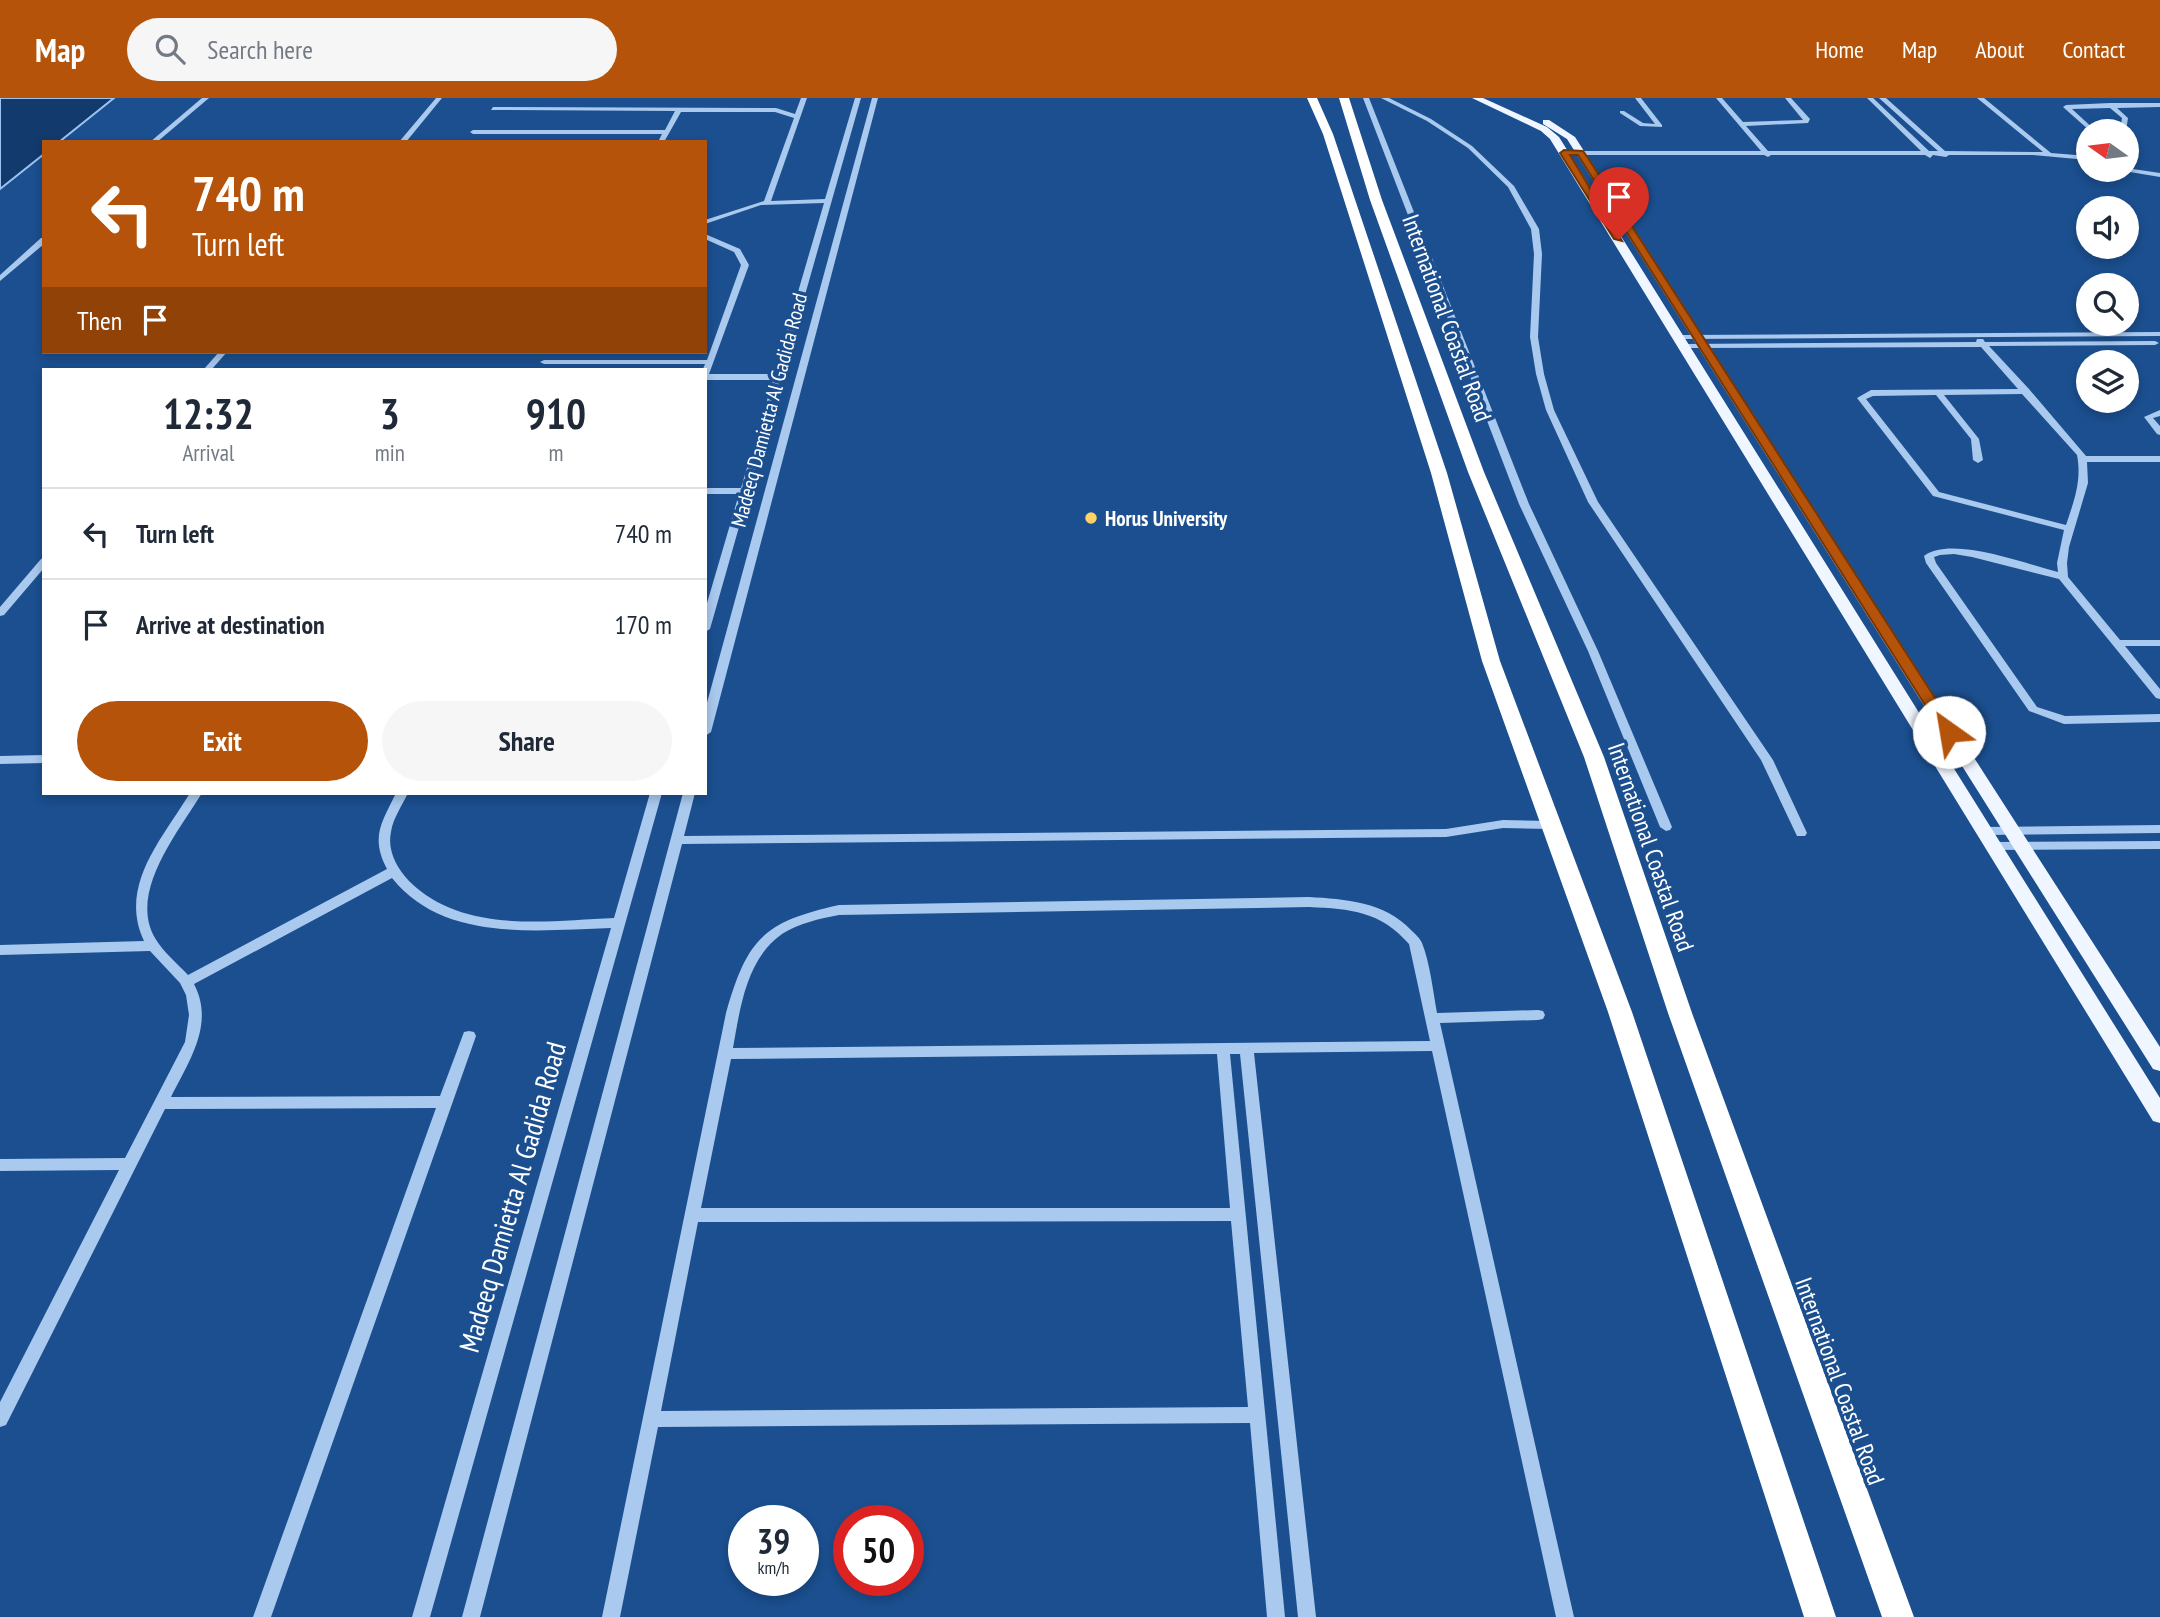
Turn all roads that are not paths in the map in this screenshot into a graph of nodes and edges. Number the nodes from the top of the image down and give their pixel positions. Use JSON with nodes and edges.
{"nodes":[{"id":1,"x":206,"y":98,"type":"edge"},
{"id":2,"x":439,"y":98,"type":"edge"},
{"id":3,"x":744,"y":98,"type":"edge"},
{"id":4,"x":804,"y":98,"type":"edge"},
{"id":5,"x":858,"y":98,"type":"edge"},
{"id":6,"x":875,"y":98,"type":"edge"},
{"id":7,"x":1312,"y":98,"type":"edge"},
{"id":8,"x":1344,"y":98,"type":"edge"},
{"id":9,"x":1384,"y":98,"type":"edge"},
{"id":10,"x":1476,"y":98,"type":"edge"},
{"id":11,"x":1493,"y":98,"type":"edge"},
{"id":12,"x":1638,"y":98,"type":"edge"},
{"id":13,"x":1718,"y":98,"type":"edge"},
{"id":14,"x":1788,"y":98,"type":"edge"},
{"id":15,"x":1870,"y":98,"type":"edge"},
{"id":16,"x":1882,"y":98,"type":"edge"},
{"id":17,"x":1980,"y":98,"type":"edge"},
{"id":18,"x":1367,"y":102,"type":"edge"},
{"id":19,"x":1399,"y":104,"type":"junction"},
{"id":20,"x":2110,"y":105,"type":"junction"},
{"id":21,"x":2160,"y":105,"type":"edge"},
{"id":22,"x":493,"y":109,"type":"dead end"},
{"id":23,"x":679,"y":110,"type":"junction"},
{"id":24,"x":739,"y":110,"type":"junction"},
{"id":25,"x":1622,"y":112,"type":"dead end"},
{"id":26,"x":797,"y":117,"type":"junction"},
{"id":27,"x":2080,"y":119,"type":"edge"},
{"id":28,"x":2125,"y":119,"type":"edge"},
{"id":29,"x":1896,"y":123,"type":"junction"},
{"id":30,"x":1910,"y":123,"type":"junction"},
{"id":31,"x":1741,"y":124,"type":"junction"},
{"id":32,"x":473,"y":132,"type":"dead end"},
{"id":33,"x":667,"y":132,"type":"junction"},
{"id":34,"x":155,"y":140,"type":"edge"},
{"id":35,"x":404,"y":140,"type":"edge"},
{"id":36,"x":662,"y":140,"type":"edge"},
{"id":37,"x":2048,"y":153,"type":"junction"},
{"id":38,"x":1574,"y":155,"type":"junction"},
{"id":39,"x":1930,"y":155,"type":"junction"},
{"id":40,"x":1946,"y":155,"type":"junction"},
{"id":41,"x":1768,"y":156,"type":"junction"},
{"id":42,"x":2076,"y":159,"type":"edge"},
{"id":43,"x":2076,"y":160,"type":"edge"},
{"id":44,"x":2139,"y":169,"type":"edge"},
{"id":45,"x":2160,"y":173,"type":"edge"},
{"id":46,"x":828,"y":201,"type":"junction"},
{"id":47,"x":767,"y":202,"type":"junction"},
{"id":48,"x":707,"y":221,"type":"edge"},
{"id":49,"x":818,"y":234,"type":"junction"},
{"id":50,"x":837,"y":234,"type":"junction"},
{"id":51,"x":707,"y":237,"type":"edge"},
{"id":52,"x":42,"y":242,"type":"edge"},
{"id":53,"x":0,"y":279,"type":"edge"},
{"id":54,"x":2160,"y":334,"type":"edge"},
{"id":55,"x":1975,"y":335,"type":"junction"},
{"id":56,"x":1684,"y":342,"type":"junction"},
{"id":57,"x":1702,"y":342,"type":"junction"},
{"id":58,"x":2160,"y":343,"type":"edge"},
{"id":59,"x":1983,"y":344,"type":"junction"},
{"id":60,"x":221,"y":354,"type":"edge"},
{"id":61,"x":710,"y":362,"type":"junction"},
{"id":62,"x":542,"y":366,"type":"edge"},
{"id":63,"x":209,"y":368,"type":"edge"},
{"id":64,"x":707,"y":370,"type":"edge"},
{"id":65,"x":707,"y":376,"type":"edge"},
{"id":66,"x":777,"y":377,"type":"junction"},
{"id":67,"x":2026,"y":391,"type":"junction"},
{"id":68,"x":1938,"y":392,"type":"junction"},
{"id":69,"x":2160,"y":413,"type":"edge"},
{"id":70,"x":2160,"y":432,"type":"edge"},
{"id":71,"x":2083,"y":459,"type":"junction"},
{"id":72,"x":2160,"y":459,"type":"edge"},
{"id":73,"x":1978,"y":460,"type":"dead end"},
{"id":74,"x":707,"y":491,"type":"edge"},
{"id":75,"x":745,"y":491,"type":"junction"},
{"id":76,"x":2070,"y":529,"type":"junction"},
{"id":77,"x":42,"y":563,"type":"edge"},
{"id":78,"x":2063,"y":577,"type":"junction"},
{"id":79,"x":0,"y":613,"type":"edge"},
{"id":80,"x":707,"y":622,"type":"edge"},
{"id":81,"x":2115,"y":643,"type":"junction"},
{"id":82,"x":2160,"y":643,"type":"edge"},
{"id":83,"x":710,"y":696,"type":"edge"},
{"id":84,"x":2160,"y":696,"type":"edge"},
{"id":85,"x":707,"y":718,"type":"edge"},
{"id":86,"x":2160,"y":718,"type":"edge"},
{"id":87,"x":42,"y":759,"type":"edge"},
{"id":88,"x":0,"y":760,"type":"edge"},
{"id":89,"x":195,"y":795,"type":"edge"},
{"id":90,"x":401,"y":795,"type":"edge"},
{"id":91,"x":655,"y":795,"type":"edge"},
{"id":92,"x":688,"y":795,"type":"edge"},
{"id":93,"x":1551,"y":825,"type":"junction"},
{"id":94,"x":1666,"y":827,"type":"dead end"},
{"id":95,"x":2160,"y":829,"type":"edge"},
{"id":96,"x":2011,"y":830,"type":"junction"},
{"id":97,"x":1983,"y":831,"type":"junction"},
{"id":98,"x":1801,"y":833,"type":"dead end"},
{"id":99,"x":677,"y":840,"type":"junction"},
{"id":100,"x":2160,"y":845,"type":"edge"},
{"id":101,"x":1993,"y":846,"type":"junction"},
{"id":102,"x":2021,"y":846,"type":"junction"},
{"id":103,"x":394,"y":871,"type":"junction"},
{"id":104,"x":617,"y":923,"type":"junction"},
{"id":105,"x":152,"y":946,"type":"junction"},
{"id":106,"x":0,"y":950,"type":"edge"},
{"id":107,"x":188,"y":981,"type":"junction"},
{"id":108,"x":1538,"y":1015,"type":"dead end"},
{"id":109,"x":1433,"y":1018,"type":"junction"},
{"id":110,"x":469,"y":1036,"type":"dead end"},
{"id":111,"x":1439,"y":1046,"type":"junction"},
{"id":112,"x":1223,"y":1048,"type":"junction"},
{"id":113,"x":1246,"y":1048,"type":"junction"},
{"id":114,"x":724,"y":1054,"type":"junction"},
{"id":115,"x":2160,"y":1063,"type":"edge"},
{"id":116,"x":445,"y":1102,"type":"junction"},
{"id":117,"x":163,"y":1103,"type":"junction"},
{"id":118,"x":2160,"y":1115,"type":"edge"},
{"id":119,"x":131,"y":1164,"type":"junction"},
{"id":120,"x":0,"y":1165,"type":"edge"},
{"id":121,"x":1238,"y":1214,"type":"junction"},
{"id":122,"x":692,"y":1215,"type":"junction"},
{"id":123,"x":1257,"y":1415,"type":"junction"},
{"id":124,"x":0,"y":1419,"type":"edge"},
{"id":125,"x":651,"y":1419,"type":"junction"},
{"id":126,"x":262,"y":1617,"type":"edge"},
{"id":127,"x":421,"y":1617,"type":"edge"},
{"id":128,"x":471,"y":1617,"type":"edge"},
{"id":129,"x":611,"y":1617,"type":"edge"},
{"id":130,"x":1276,"y":1617,"type":"edge"},
{"id":131,"x":1307,"y":1617,"type":"edge"},
{"id":132,"x":1565,"y":1617,"type":"edge"},
{"id":133,"x":1820,"y":1617,"type":"edge"},
{"id":134,"x":1898,"y":1617,"type":"edge"}],
"edges":[{"from":1,"to":34,"type":"street"},
{"from":2,"to":35,"type":"street"},
{"from":3,"to":24,"type":"street"},
{"from":4,"to":26,"type":"street"},
{"from":5,"to":46,"type":"street","name":"Madeeq Damietta Al Gadida Road"},
{"from":6,"to":50,"type":"street","name":"Madeeq Damietta Al Gadida Road"},
{"from":7,"to":93,"type":"highway"},
{"from":8,"to":134,"type":"highway","name":"International Coastal Road"},
{"from":9,"to":19,"type":"street"},
{"from":10,"to":38,"type":"main road"},
{"from":11,"to":38,"type":"main road"},
{"from":12,"to":25,"type":"street"},
{"from":13,"to":31,"type":"street"},
{"from":14,"to":31,"type":"street"},
{"from":15,"to":29,"type":"street"},
{"from":16,"to":30,"type":"street"},
{"from":17,"to":37,"type":"street"},
{"from":18,"to":19,"type":"street"},
{"from":18,"to":94,"type":"street"},
{"from":19,"to":98,"type":"street"},
{"from":20,"to":21,"type":"street"},
{"from":20,"to":27,"type":"street"},
{"from":20,"to":28,"type":"street"},
{"from":22,"to":23,"type":"street"},
{"from":23,"to":24,"type":"street"},
{"from":23,"to":33,"type":"street"},
{"from":24,"to":26,"type":"street"},
{"from":26,"to":47,"type":"street"},
{"from":29,"to":30,"type":"street"},
{"from":29,"to":39,"type":"street"},
{"from":30,"to":40,"type":"street"},
{"from":31,"to":41,"type":"street"},
{"from":32,"to":33,"type":"street"},
{"from":33,"to":36,"type":"street"},
{"from":37,"to":40,"type":"street"},
{"from":37,"to":42,"type":"street"},
{"from":38,"to":41,"type":"street"},
{"from":38,"to":56,"type":"main road"},
{"from":38,"to":57,"type":"main road"},
{"from":39,"to":40,"type":"street"},
{"from":39,"to":41,"type":"street"},
{"from":40,"to":43,"type":"street"},
{"from":44,"to":45,"type":"street"},
{"from":46,"to":47,"type":"street"},
{"from":46,"to":49,"type":"street","name":"Madeeq Damietta Al Gadida Road"},
{"from":47,"to":48,"type":"street"},
{"from":49,"to":50,"type":"street"},
{"from":49,"to":66,"type":"street","name":"Madeeq Damietta Al Gadida Road"},
{"from":50,"to":83,"type":"street","name":"Madeeq Damietta Al Gadida Road"},
{"from":51,"to":61,"type":"street"},
{"from":52,"to":53,"type":"street"},
{"from":54,"to":55,"type":"street"},
{"from":55,"to":57,"type":"street"},
{"from":55,"to":59,"type":"street"},
{"from":56,"to":57,"type":"street"},
{"from":56,"to":97,"type":"main road"},
{"from":57,"to":59,"type":"street"},
{"from":57,"to":96,"type":"main road"},
{"from":58,"to":59,"type":"street"},
{"from":59,"to":67,"type":"street"},
{"from":60,"to":63,"type":"street"},
{"from":61,"to":62,"type":"street"},
{"from":61,"to":64,"type":"street"},
{"from":65,"to":66,"type":"street"},
{"from":66,"to":75,"type":"street","name":"Madeeq Damietta Al Gadida Road"},
{"from":67,"to":68,"type":"street"},
{"from":67,"to":71,"type":"street"},
{"from":68,"to":73,"type":"street"},
{"from":68,"to":76,"type":"street"},
{"from":69,"to":70,"type":"street"},
{"from":71,"to":72,"type":"street"},
{"from":71,"to":76,"type":"street"},
{"from":74,"to":75,"type":"street"},
{"from":75,"to":80,"type":"street","name":"Madeeq Damietta Al Gadida Road"},
{"from":76,"to":78,"type":"street"},
{"from":77,"to":79,"type":"street"},
{"from":78,"to":81,"type":"street"},
{"from":78,"to":86,"type":"street"},
{"from":81,"to":82,"type":"street"},
{"from":81,"to":84,"type":"street"},
{"from":83,"to":85,"type":"street","name":"Madeeq Damietta Al Gadida Road"},
{"from":87,"to":88,"type":"street"},
{"from":89,"to":105,"type":"street"},
{"from":90,"to":103,"type":"street"},
{"from":91,"to":104,"type":"street","name":"Madeeq Damietta Al Gadida Road"},
{"from":92,"to":99,"type":"street"},
{"from":93,"to":99,"type":"street"},
{"from":93,"to":133,"type":"highway"},
{"from":95,"to":96,"type":"street"},
{"from":96,"to":97,"type":"street"},
{"from":96,"to":102,"type":"main road"},
{"from":97,"to":101,"type":"main road"},
{"from":99,"to":128,"type":"street"},
{"from":100,"to":102,"type":"street"},
{"from":101,"to":102,"type":"street"},
{"from":101,"to":118,"type":"main road"},
{"from":102,"to":115,"type":"main road"},
{"from":103,"to":104,"type":"street"},
{"from":103,"to":107,"type":"street"},
{"from":104,"to":127,"type":"street","name":"Madeeq Damietta Al Gadida Road"},
{"from":105,"to":106,"type":"street"},
{"from":105,"to":107,"type":"street"},
{"from":107,"to":117,"type":"street"},
{"from":108,"to":109,"type":"street"},
{"from":109,"to":111,"type":"street"},
{"from":109,"to":114,"type":"street"},
{"from":110,"to":116,"type":"street"},
{"from":111,"to":113,"type":"street"},
{"from":111,"to":132,"type":"street"},
{"from":112,"to":113,"type":"street"},
{"from":112,"to":114,"type":"street"},
{"from":112,"to":121,"type":"street"},
{"from":113,"to":131,"type":"street"},
{"from":114,"to":122,"type":"street"},
{"from":116,"to":117,"type":"street"},
{"from":116,"to":126,"type":"street"},
{"from":117,"to":119,"type":"street"},
{"from":119,"to":120,"type":"street"},
{"from":119,"to":124,"type":"street"},
{"from":121,"to":122,"type":"street"},
{"from":121,"to":123,"type":"street"},
{"from":122,"to":125,"type":"street"},
{"from":123,"to":125,"type":"street"},
{"from":123,"to":130,"type":"street"},
{"from":125,"to":129,"type":"street"}]}
